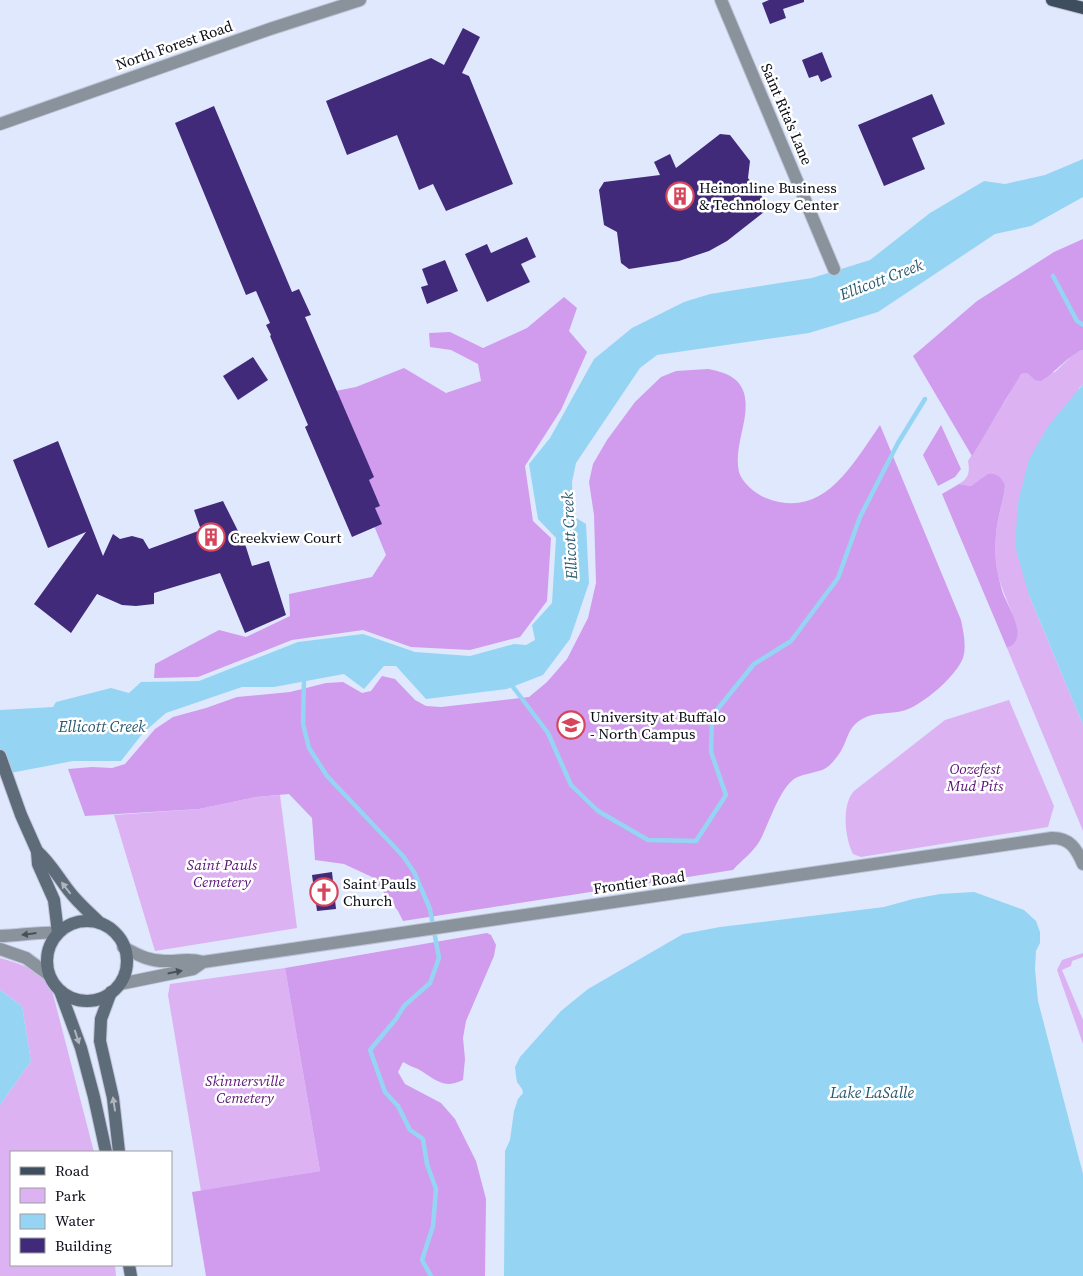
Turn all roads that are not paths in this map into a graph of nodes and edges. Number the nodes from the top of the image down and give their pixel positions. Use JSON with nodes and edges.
{"nodes":[{"id":1,"x":360,"y":0,"type":"edge"},
{"id":2,"x":721,"y":0,"type":"edge"},
{"id":3,"x":1052,"y":0,"type":"edge"},
{"id":4,"x":1083,"y":8,"type":"edge"},
{"id":5,"x":0,"y":124,"type":"edge"},
{"id":6,"x":834,"y":269,"type":"dead end"},
{"id":7,"x":0,"y":756,"type":"edge"},
{"id":8,"x":36,"y":851,"type":"junction"},
{"id":9,"x":1083,"y":864,"type":"edge"},
{"id":10,"x":100,"y":923,"type":"junction"},
{"id":11,"x":58,"y":933,"type":"junction"},
{"id":12,"x":0,"y":936,"type":"edge"},
{"id":13,"x":123,"y":947,"type":"junction"},
{"id":14,"x":0,"y":949,"type":"edge"},
{"id":15,"x":203,"y":962,"type":"junction"},
{"id":16,"x":49,"y":975,"type":"junction"},
{"id":17,"x":115,"y":988,"type":"junction"},
{"id":18,"x":60,"y":991,"type":"junction"},
{"id":19,"x":106,"y":1151,"type":"edge"},
{"id":20,"x":119,"y":1151,"type":"edge"}],
"edges":[{"from":1,"to":5,"type":"street","name":"North Forest Road"},
{"from":2,"to":6,"type":"street","name":"Saint Rita's Lane"},
{"from":3,"to":4,"type":"main road"},
{"from":7,"to":8,"type":"main road"},
{"from":10,"to":8,"type":"main road","one_way":true},
{"from":8,"to":11,"type":"main road"},
{"from":9,"to":15,"type":"street","name":"Frontier Road"},
{"from":10,"to":11,"type":"main road"},
{"from":10,"to":13,"type":"main road"},
{"from":11,"to":12,"type":"street","one_way":true},
{"from":11,"to":16,"type":"main road"},
{"from":13,"to":15,"type":"street","name":"Frontier Road"},
{"from":13,"to":17,"type":"main road"},
{"from":14,"to":16,"type":"street"},
{"from":17,"to":15,"type":"street","name":"Frontier Road","one_way":true},
{"from":16,"to":18,"type":"main road"},
{"from":17,"to":18,"type":"main road"},
{"from":20,"to":17,"type":"main road","one_way":true},
{"from":18,"to":19,"type":"main road","one_way":true}]}
